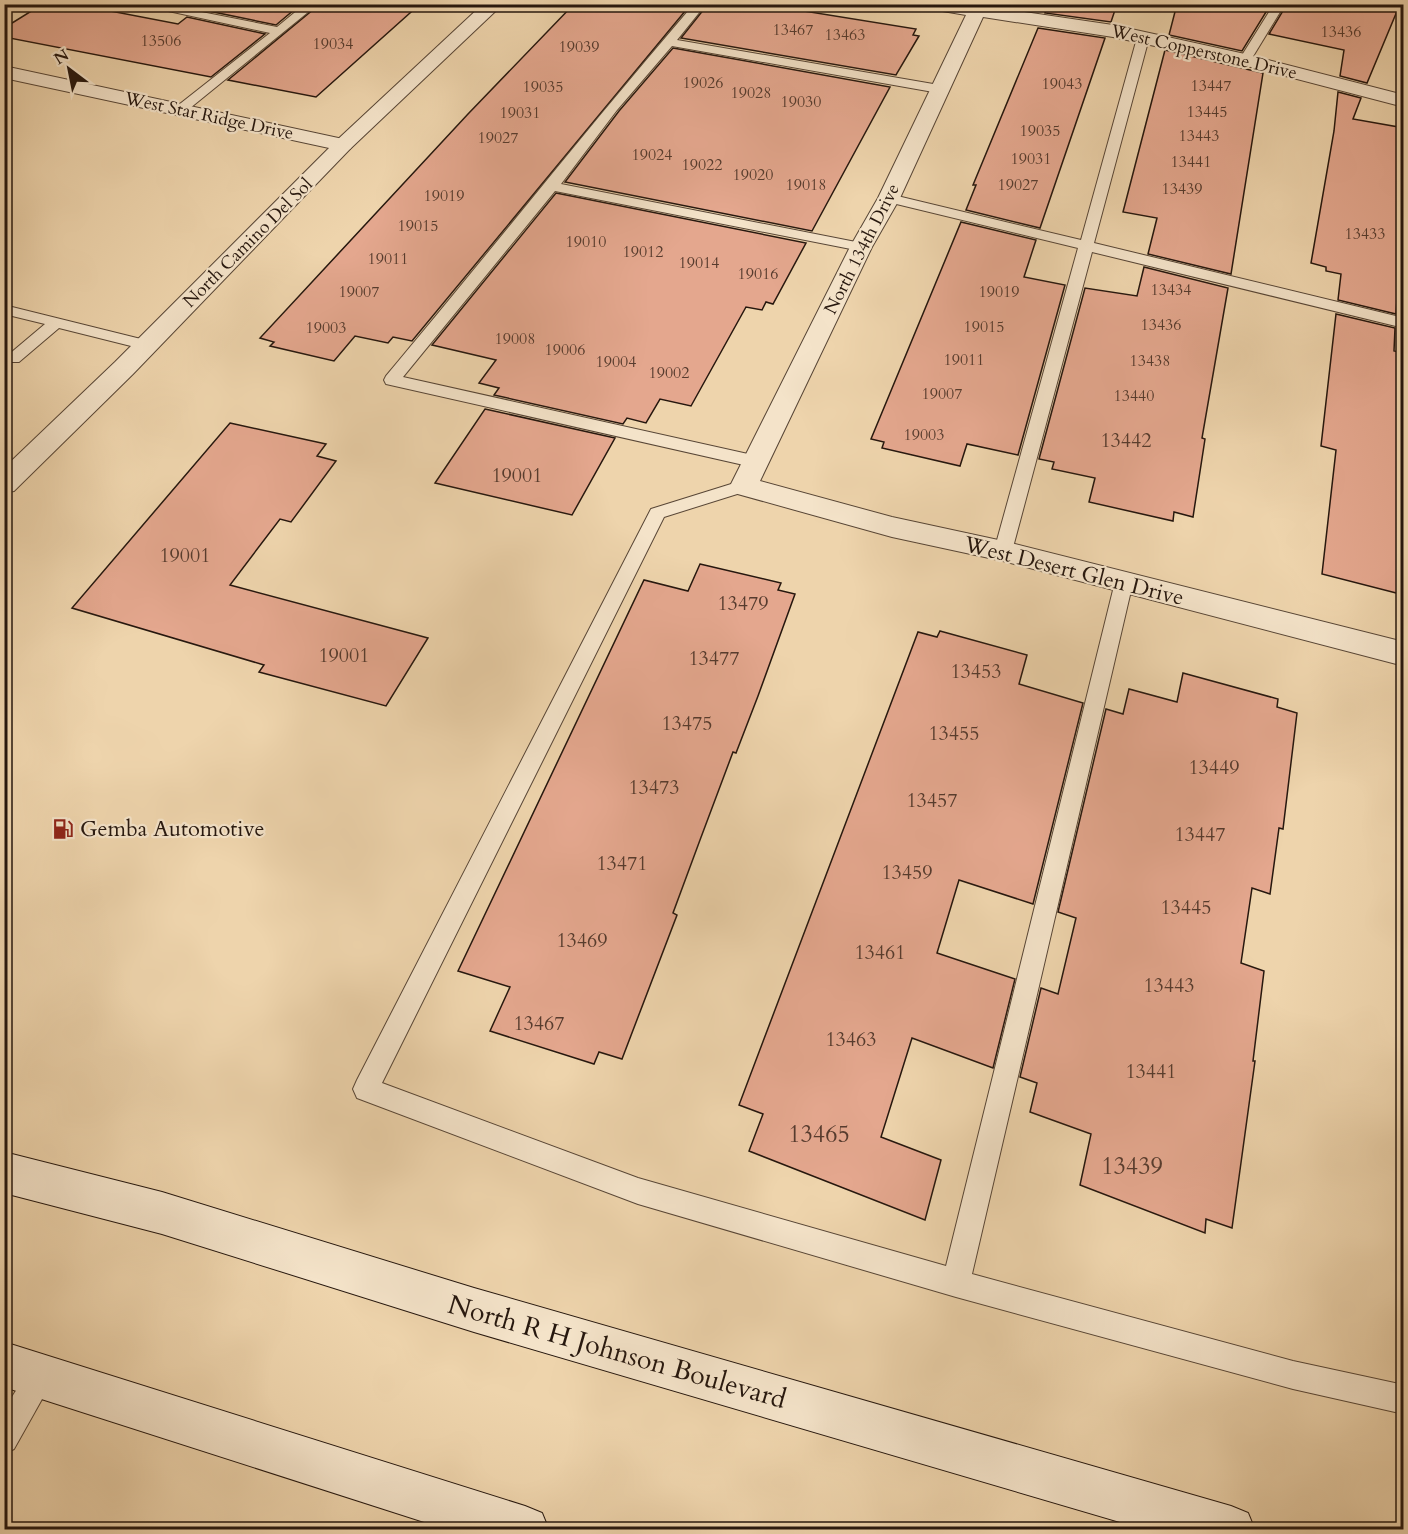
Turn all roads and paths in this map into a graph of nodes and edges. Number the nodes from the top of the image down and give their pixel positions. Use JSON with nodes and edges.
{"nodes":[{"id":1,"x":141,"y":4,"type":"edge"},
{"id":2,"x":313,"y":4,"type":"edge"},
{"id":3,"x":494,"y":4,"type":"edge"},
{"id":4,"x":701,"y":4,"type":"edge"},
{"id":5,"x":931,"y":4,"type":"edge"},
{"id":6,"x":1280,"y":4,"type":"edge"},
{"id":7,"x":979,"y":8,"type":"edge"},
{"id":8,"x":279,"y":31,"type":"junction"},
{"id":9,"x":1143,"y":38,"type":"junction"},
{"id":10,"x":670,"y":42,"type":"junction"},
{"id":11,"x":1245,"y":60,"type":"junction"},
{"id":12,"x":4,"y":72,"type":"edge"},
{"id":13,"x":939,"y":89,"type":"junction"},
{"id":14,"x":1404,"y":101,"type":"edge"},
{"id":15,"x":180,"y":110,"type":"junction"},
{"id":16,"x":343,"y":145,"type":"junction"},
{"id":17,"x":552,"y":186,"type":"junction"},
{"id":18,"x":889,"y":198,"type":"junction"},
{"id":19,"x":1086,"y":246,"type":"junction"},
{"id":20,"x":861,"y":247,"type":"junction"},
{"id":21,"x":4,"y":309,"type":"edge"},
{"id":22,"x":58,"y":321,"type":"junction"},
{"id":23,"x":1404,"y":323,"type":"edge"},
{"id":24,"x":147,"y":345,"type":"junction"},
{"id":25,"x":13,"y":359,"type":"dead end"},
{"id":26,"x":750,"y":474,"type":"junction"},
{"id":27,"x":4,"y":484,"type":"edge"},
{"id":28,"x":1003,"y":551,"type":"junction"},
{"id":29,"x":1124,"y":582,"type":"junction"},
{"id":30,"x":1404,"y":654,"type":"edge"},
{"id":31,"x":4,"y":1172,"type":"edge"},
{"id":32,"x":956,"y":1283,"type":"junction"},
{"id":33,"x":23,"y":1370,"type":"edge"},
{"id":34,"x":1404,"y":1400,"type":"edge"},
{"id":35,"x":4,"y":1439,"type":"edge"},
{"id":36,"x":525,"y":1530,"type":"edge"},
{"id":37,"x":1231,"y":1530,"type":"edge"}],
"edges":[{"from":1,"to":8,"type":"lane"},
{"from":2,"to":8,"type":"lane"},
{"from":3,"to":16,"type":"street","name":"North Camino Del Sol"},
{"from":4,"to":10,"type":"lane"},
{"from":5,"to":7,"type":"street","name":"West Copperstone Drive"},
{"from":6,"to":11,"type":"lane"},
{"from":7,"to":9,"type":"street","name":"West Copperstone Drive"},
{"from":7,"to":13,"type":"street","name":"North 134th Drive"},
{"from":8,"to":15,"type":"lane"},
{"from":9,"to":11,"type":"street","name":"West Copperstone Drive"},
{"from":9,"to":19,"type":"lane"},
{"from":10,"to":13,"type":"lane"},
{"from":10,"to":17,"type":"lane"},
{"from":11,"to":14,"type":"street","name":"West Copperstone Drive"},
{"from":12,"to":15,"type":"street","name":"West Star Ridge Drive"},
{"from":13,"to":18,"type":"street","name":"North 134th Drive"},
{"from":15,"to":16,"type":"street","name":"West Star Ridge Drive"},
{"from":16,"to":24,"type":"street","name":"North Camino Del Sol"},
{"from":17,"to":20,"type":"lane"},
{"from":17,"to":26,"type":"lane"},
{"from":18,"to":19,"type":"lane"},
{"from":18,"to":20,"type":"street","name":"North 134th Drive"},
{"from":19,"to":23,"type":"lane"},
{"from":19,"to":28,"type":"lane"},
{"from":20,"to":26,"type":"street","name":"North 134th Drive"},
{"from":21,"to":22,"type":"lane"},
{"from":22,"to":24,"type":"lane"},
{"from":22,"to":25,"type":"lane"},
{"from":24,"to":27,"type":"street","name":"North Camino Del Sol"},
{"from":26,"to":28,"type":"street","name":"West Desert Glen Drive"},
{"from":26,"to":32,"type":"lane"},
{"from":28,"to":29,"type":"street","name":"West Desert Glen Drive"},
{"from":29,"to":30,"type":"street","name":"West Desert Glen Drive"},
{"from":29,"to":32,"type":"lane"},
{"from":31,"to":37,"type":"street","name":"North R H Johnson Boulevard"},
{"from":32,"to":34,"type":"lane"},
{"from":33,"to":35,"type":"lane"},
{"from":33,"to":36,"type":"street"}]}
